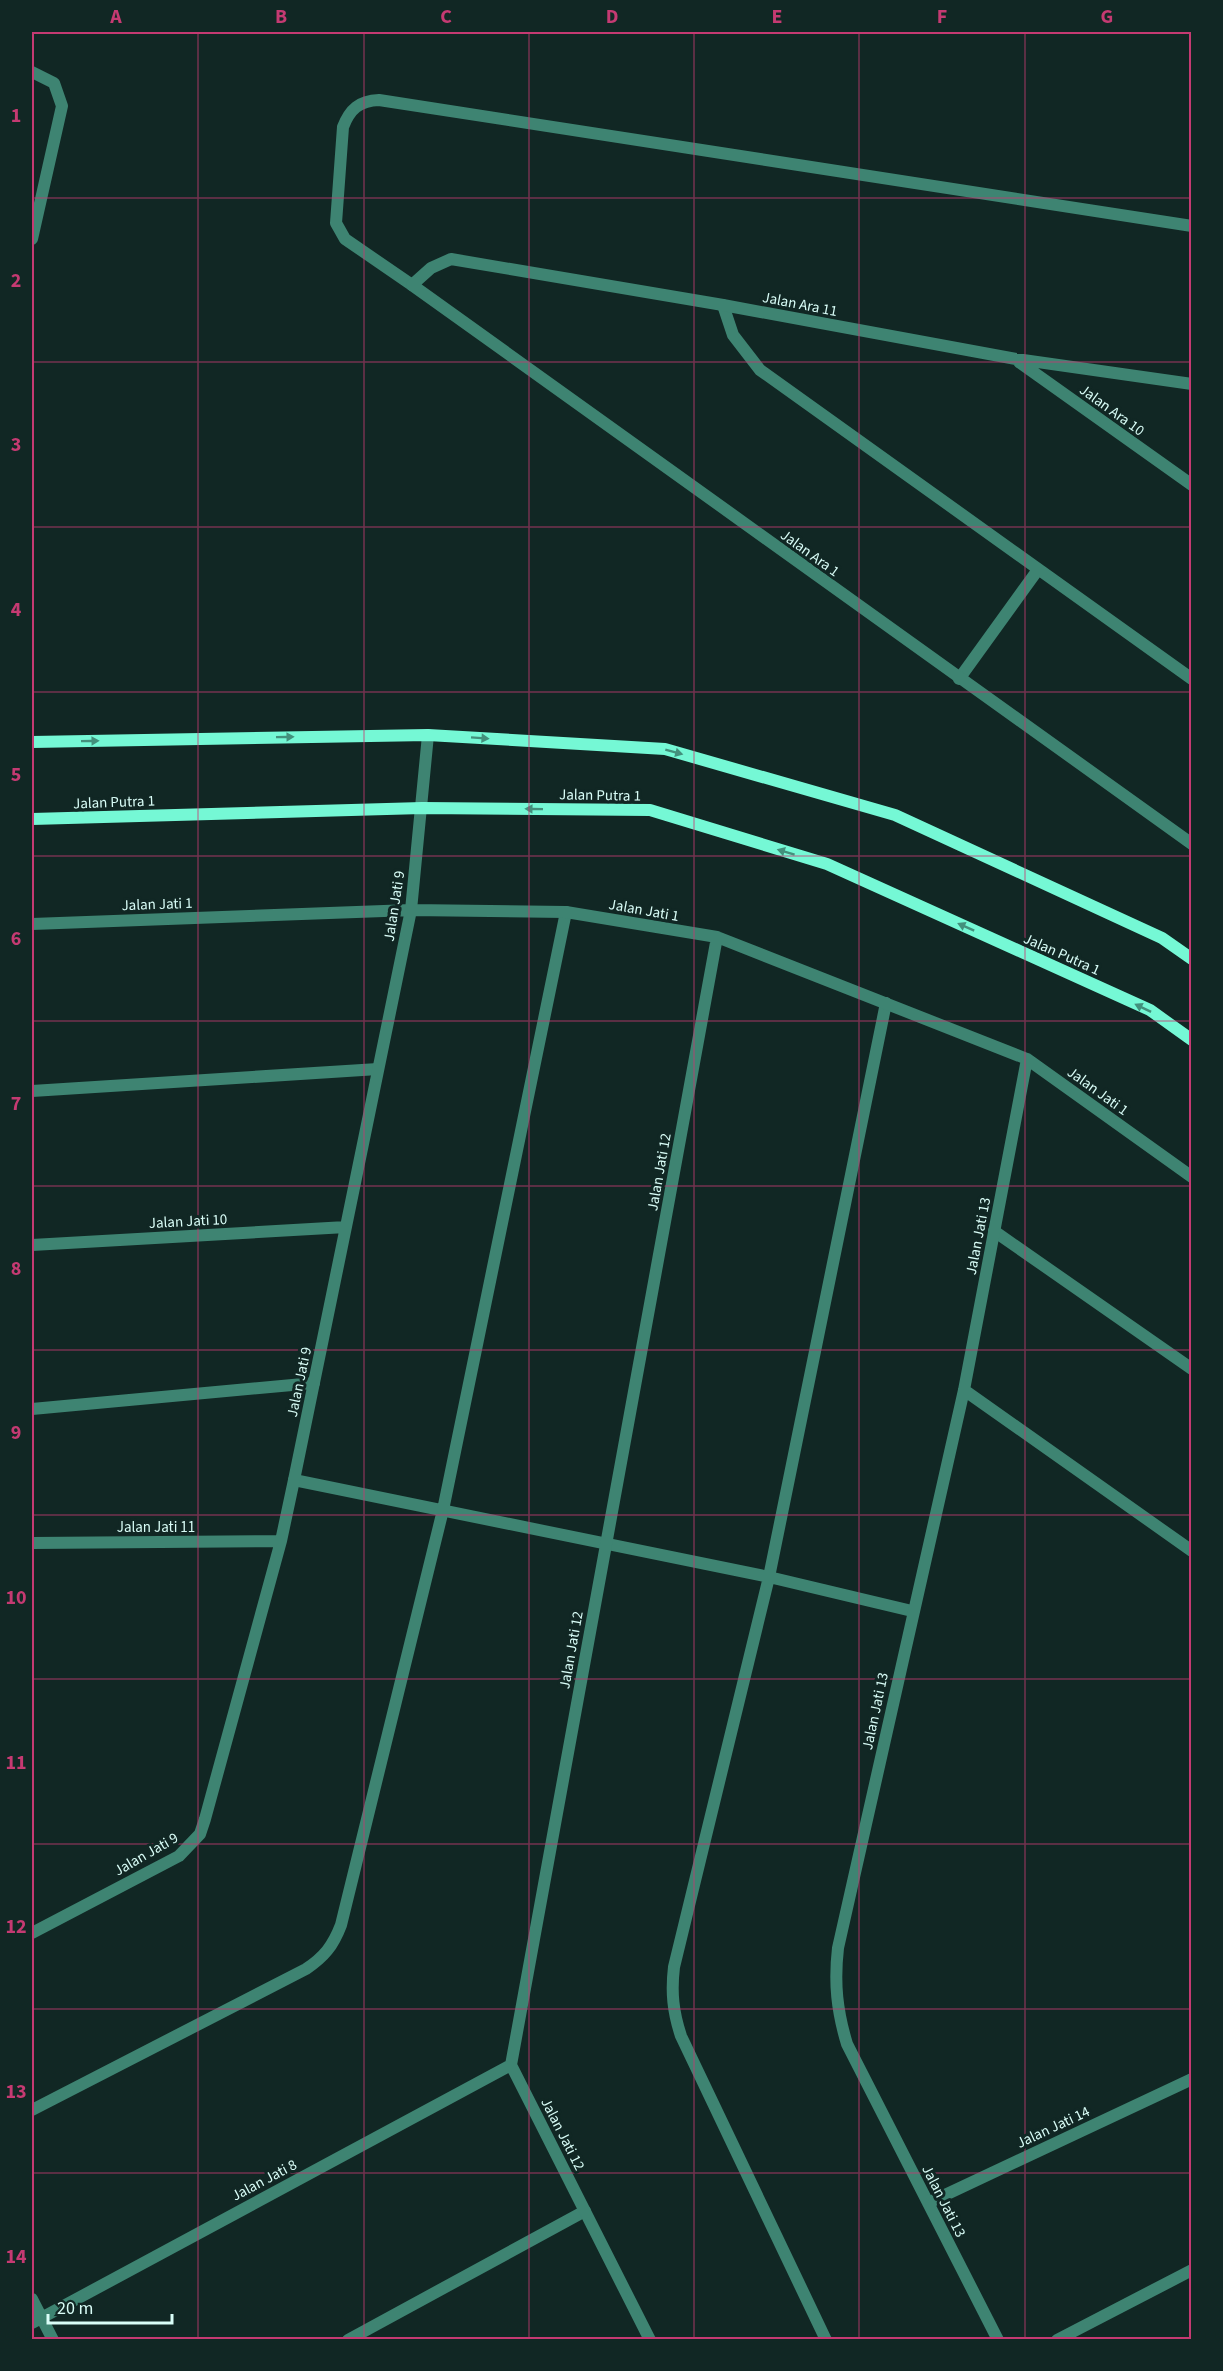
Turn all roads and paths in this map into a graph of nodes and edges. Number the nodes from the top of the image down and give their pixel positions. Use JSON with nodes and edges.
{"nodes":[{"id":1,"x":32,"y":72,"type":"edge"},
{"id":2,"x":1191,"y":226,"type":"edge"},
{"id":3,"x":32,"y":239,"type":"edge"},
{"id":4,"x":412,"y":285,"type":"junction"},
{"id":5,"x":723,"y":305,"type":"junction"},
{"id":6,"x":1016,"y":359,"type":"junction"},
{"id":7,"x":1191,"y":384,"type":"edge"},
{"id":8,"x":1191,"y":485,"type":"edge"},
{"id":9,"x":1037,"y":571,"type":"junction"},
{"id":10,"x":960,"y":679,"type":"junction"},
{"id":11,"x":1191,"y":679,"type":"edge"},
{"id":12,"x":429,"y":735,"type":"junction"},
{"id":13,"x":32,"y":742,"type":"edge"},
{"id":14,"x":422,"y":808,"type":"junction"},
{"id":15,"x":32,"y":819,"type":"edge"},
{"id":16,"x":1191,"y":844,"type":"edge"},
{"id":17,"x":411,"y":910,"type":"junction"},
{"id":18,"x":566,"y":912,"type":"junction"},
{"id":19,"x":32,"y":924,"type":"edge"},
{"id":20,"x":717,"y":938,"type":"junction"},
{"id":21,"x":1191,"y":959,"type":"edge"},
{"id":22,"x":886,"y":1003,"type":"junction"},
{"id":23,"x":1191,"y":1040,"type":"edge"},
{"id":24,"x":1027,"y":1059,"type":"junction"},
{"id":25,"x":378,"y":1069,"type":"junction"},
{"id":26,"x":32,"y":1091,"type":"edge"},
{"id":27,"x":1191,"y":1177,"type":"edge"},
{"id":28,"x":346,"y":1227,"type":"junction"},
{"id":29,"x":994,"y":1231,"type":"junction"},
{"id":30,"x":32,"y":1245,"type":"edge"},
{"id":31,"x":1191,"y":1369,"type":"edge"},
{"id":32,"x":314,"y":1383,"type":"junction"},
{"id":33,"x":964,"y":1390,"type":"junction"},
{"id":34,"x":32,"y":1409,"type":"edge"},
{"id":35,"x":294,"y":1480,"type":"junction"},
{"id":36,"x":443,"y":1510,"type":"junction"},
{"id":37,"x":281,"y":1541,"type":"junction"},
{"id":38,"x":32,"y":1543,"type":"edge"},
{"id":39,"x":606,"y":1544,"type":"junction"},
{"id":40,"x":1191,"y":1551,"type":"edge"},
{"id":41,"x":769,"y":1577,"type":"junction"},
{"id":42,"x":912,"y":1611,"type":"junction"},
{"id":43,"x":32,"y":1933,"type":"edge"},
{"id":44,"x":511,"y":2064,"type":"junction"},
{"id":45,"x":1191,"y":2079,"type":"edge"},
{"id":46,"x":32,"y":2110,"type":"edge"},
{"id":47,"x":928,"y":2203,"type":"junction"},
{"id":48,"x":585,"y":2211,"type":"junction"},
{"id":49,"x":1191,"y":2270,"type":"edge"},
{"id":50,"x":32,"y":2299,"type":"edge"},
{"id":51,"x":36,"y":2320,"type":"edge"},
{"id":52,"x":53,"y":2340,"type":"edge"},
{"id":53,"x":348,"y":2340,"type":"edge"},
{"id":54,"x":650,"y":2340,"type":"edge"},
{"id":55,"x":826,"y":2340,"type":"edge"},
{"id":56,"x":998,"y":2340,"type":"edge"},
{"id":57,"x":1057,"y":2340,"type":"edge"}],
"edges":[{"from":1,"to":3,"type":"street"},
{"from":2,"to":4,"type":"street","name":"Jalan Ara 1"},
{"from":4,"to":5,"type":"street","name":"Jalan Ara 11"},
{"from":4,"to":10,"type":"street","name":"Jalan Ara 1"},
{"from":5,"to":6,"type":"street","name":"Jalan Ara 11"},
{"from":5,"to":9,"type":"street"},
{"from":6,"to":7,"type":"street","name":"Jalan Ara 11"},
{"from":6,"to":8,"type":"street","name":"Jalan Ara 10"},
{"from":9,"to":10,"type":"street"},
{"from":9,"to":11,"type":"street"},
{"from":10,"to":16,"type":"street","name":"Jalan Ara 1"},
{"from":13,"to":12,"type":"main road","one_way":true},
{"from":12,"to":14,"type":"street","name":"Jalan Jati 9"},
{"from":12,"to":21,"type":"main road","one_way":true},
{"from":14,"to":15,"type":"main road","name":"Jalan Putra 1"},
{"from":14,"to":17,"type":"street","name":"Jalan Jati 9"},
{"from":23,"to":14,"type":"main road","name":"Jalan Putra 1","one_way":true},
{"from":17,"to":18,"type":"street","name":"Jalan Jati 1"},
{"from":17,"to":19,"type":"street","name":"Jalan Jati 1"},
{"from":17,"to":25,"type":"street","name":"Jalan Jati 9"},
{"from":18,"to":20,"type":"street","name":"Jalan Jati 1"},
{"from":18,"to":36,"type":"street"},
{"from":20,"to":22,"type":"street","name":"Jalan Jati 1"},
{"from":20,"to":39,"type":"street","name":"Jalan Jati 12"},
{"from":22,"to":24,"type":"street","name":"Jalan Jati 1"},
{"from":22,"to":41,"type":"street"},
{"from":24,"to":27,"type":"street","name":"Jalan Jati 1"},
{"from":24,"to":29,"type":"street","name":"Jalan Jati 13"},
{"from":25,"to":26,"type":"street"},
{"from":25,"to":28,"type":"street","name":"Jalan Jati 9"},
{"from":28,"to":30,"type":"street","name":"Jalan Jati 10"},
{"from":28,"to":32,"type":"street","name":"Jalan Jati 9"},
{"from":29,"to":31,"type":"street"},
{"from":29,"to":33,"type":"street","name":"Jalan Jati 13"},
{"from":32,"to":34,"type":"street"},
{"from":32,"to":35,"type":"street","name":"Jalan Jati 9"},
{"from":33,"to":40,"type":"street"},
{"from":33,"to":42,"type":"street","name":"Jalan Jati 13"},
{"from":35,"to":36,"type":"street"},
{"from":35,"to":37,"type":"street","name":"Jalan Jati 9"},
{"from":36,"to":39,"type":"street"},
{"from":36,"to":46,"type":"street"},
{"from":37,"to":38,"type":"street","name":"Jalan Jati 11"},
{"from":37,"to":43,"type":"street","name":"Jalan Jati 9"},
{"from":39,"to":41,"type":"street"},
{"from":39,"to":44,"type":"street","name":"Jalan Jati 12"},
{"from":41,"to":42,"type":"street"},
{"from":41,"to":55,"type":"street"},
{"from":42,"to":47,"type":"street","name":"Jalan Jati 13"},
{"from":44,"to":48,"type":"street","name":"Jalan Jati 12"},
{"from":44,"to":51,"type":"street","name":"Jalan Jati 8"},
{"from":45,"to":47,"type":"street","name":"Jalan Jati 14"},
{"from":47,"to":56,"type":"street","name":"Jalan Jati 13"},
{"from":48,"to":53,"type":"street"},
{"from":48,"to":54,"type":"street","name":"Jalan Jati 12"},
{"from":49,"to":57,"type":"street"},
{"from":50,"to":51,"type":"street"},
{"from":51,"to":52,"type":"street"}]}
